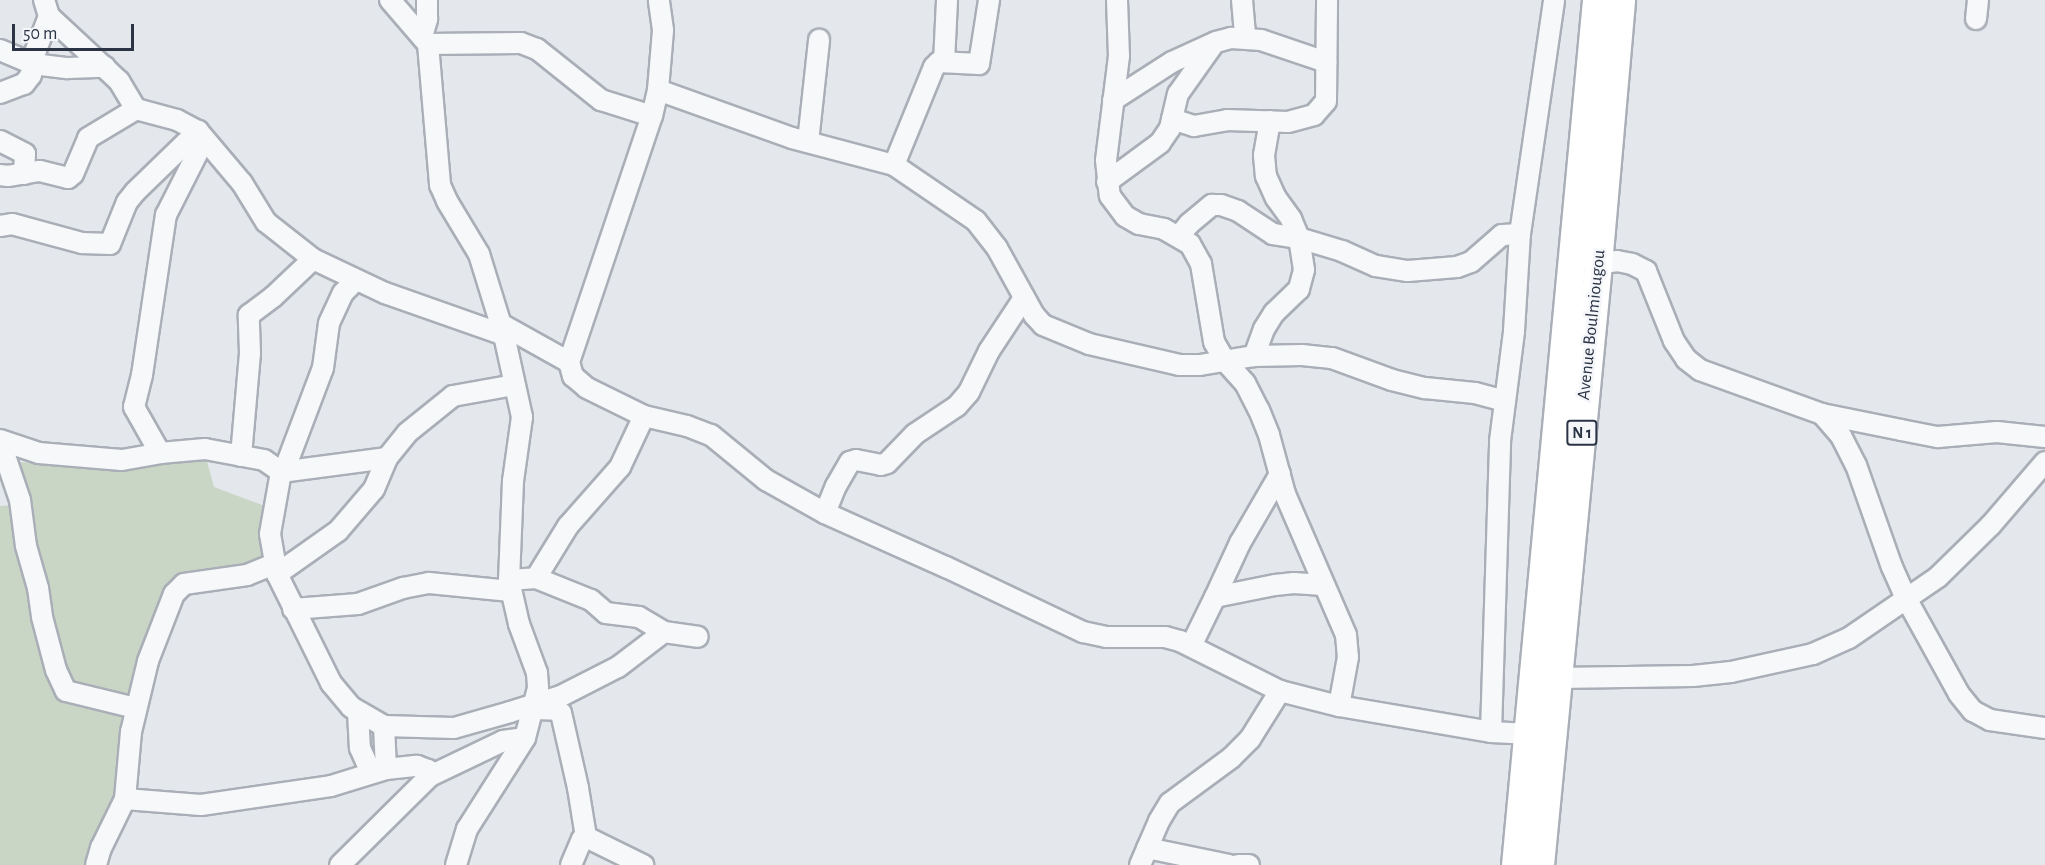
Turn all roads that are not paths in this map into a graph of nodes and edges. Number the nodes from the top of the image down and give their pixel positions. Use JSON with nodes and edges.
{"nodes":[{"id":1,"x":390,"y":0,"type":"edge"},
{"id":2,"x":427,"y":0,"type":"edge"},
{"id":3,"x":659,"y":0,"type":"edge"},
{"id":4,"x":947,"y":0,"type":"edge"},
{"id":5,"x":990,"y":0,"type":"edge"},
{"id":6,"x":1117,"y":0,"type":"edge"},
{"id":7,"x":1242,"y":0,"type":"edge"},
{"id":8,"x":1327,"y":0,"type":"edge"},
{"id":9,"x":1554,"y":0,"type":"edge"},
{"id":10,"x":1596,"y":0,"type":"edge"},
{"id":11,"x":1621,"y":0,"type":"edge"},
{"id":12,"x":47,"y":8,"type":"edge"},
{"id":13,"x":1245,"y":38,"type":"junction"},
{"id":14,"x":425,"y":40,"type":"junction"},
{"id":15,"x":819,"y":40,"type":"dead end"},
{"id":16,"x":1216,"y":42,"type":"junction"},
{"id":17,"x":0,"y":50,"type":"edge"},
{"id":18,"x":944,"y":62,"type":"junction"},
{"id":19,"x":1326,"y":62,"type":"junction"},
{"id":20,"x":33,"y":64,"type":"junction"},
{"id":21,"x":105,"y":67,"type":"junction"},
{"id":22,"x":658,"y":90,"type":"junction"},
{"id":23,"x":0,"y":93,"type":"edge"},
{"id":24,"x":1113,"y":100,"type":"junction"},
{"id":25,"x":136,"y":109,"type":"junction"},
{"id":26,"x":652,"y":116,"type":"junction"},
{"id":27,"x":1172,"y":119,"type":"junction"},
{"id":28,"x":1270,"y":121,"type":"junction"},
{"id":29,"x":201,"y":136,"type":"junction"},
{"id":30,"x":0,"y":141,"type":"edge"},
{"id":31,"x":808,"y":142,"type":"junction"},
{"id":32,"x":894,"y":165,"type":"junction"},
{"id":33,"x":24,"y":174,"type":"junction"},
{"id":34,"x":0,"y":175,"type":"edge"},
{"id":35,"x":1107,"y":182,"type":"junction"},
{"id":36,"x":0,"y":226,"type":"edge"},
{"id":37,"x":1520,"y":234,"type":"junction"},
{"id":38,"x":1179,"y":236,"type":"junction"},
{"id":39,"x":1299,"y":238,"type":"junction"},
{"id":40,"x":313,"y":259,"type":"junction"},
{"id":41,"x":1598,"y":264,"type":"junction"},
{"id":42,"x":356,"y":280,"type":"junction"},
{"id":43,"x":1024,"y":298,"type":"junction"},
{"id":44,"x":501,"y":329,"type":"junction"},
{"id":45,"x":1254,"y":356,"type":"junction"},
{"id":46,"x":568,"y":362,"type":"junction"},
{"id":47,"x":1226,"y":362,"type":"junction"},
{"id":48,"x":514,"y":385,"type":"junction"},
{"id":49,"x":1505,"y":401,"type":"junction"},
{"id":50,"x":1822,"y":414,"type":"junction"},
{"id":51,"x":644,"y":416,"type":"junction"},
{"id":52,"x":2045,"y":437,"type":"edge"},
{"id":53,"x":0,"y":441,"type":"edge"},
{"id":54,"x":160,"y":453,"type":"junction"},
{"id":55,"x":241,"y":456,"type":"junction"},
{"id":56,"x":387,"y":458,"type":"junction"},
{"id":57,"x":2045,"y":462,"type":"edge"},
{"id":58,"x":282,"y":471,"type":"junction"},
{"id":59,"x":1280,"y":474,"type":"junction"},
{"id":60,"x":825,"y":513,"type":"junction"},
{"id":61,"x":275,"y":569,"type":"junction"},
{"id":62,"x":536,"y":578,"type":"junction"},
{"id":63,"x":1323,"y":585,"type":"junction"},
{"id":64,"x":510,"y":586,"type":"junction"},
{"id":65,"x":1215,"y":597,"type":"junction"},
{"id":66,"x":1906,"y":600,"type":"junction"},
{"id":67,"x":293,"y":609,"type":"junction"},
{"id":68,"x":664,"y":632,"type":"junction"},
{"id":69,"x":698,"y":637,"type":"dead end"},
{"id":70,"x":1191,"y":646,"type":"junction"},
{"id":71,"x":1557,"y":678,"type":"junction"},
{"id":72,"x":1281,"y":691,"type":"junction"},
{"id":73,"x":534,"y":706,"type":"junction"},
{"id":74,"x":1339,"y":706,"type":"junction"},
{"id":75,"x":136,"y":708,"type":"junction"},
{"id":76,"x":358,"y":712,"type":"junction"},
{"id":77,"x":384,"y":726,"type":"junction"},
{"id":78,"x":2045,"y":728,"type":"edge"},
{"id":79,"x":1491,"y":732,"type":"junction"},
{"id":80,"x":1526,"y":734,"type":"junction"},
{"id":81,"x":525,"y":738,"type":"junction"},
{"id":82,"x":379,"y":771,"type":"junction"},
{"id":83,"x":430,"y":776,"type":"junction"},
{"id":84,"x":125,"y":799,"type":"junction"},
{"id":85,"x":586,"y":837,"type":"junction"},
{"id":86,"x":1144,"y":856,"type":"edge"},
{"id":87,"x":96,"y":865,"type":"edge"},
{"id":88,"x":340,"y":865,"type":"edge"},
{"id":89,"x":456,"y":865,"type":"edge"},
{"id":90,"x":571,"y":865,"type":"edge"},
{"id":91,"x":643,"y":865,"type":"edge"},
{"id":92,"x":1229,"y":865,"type":"edge"},
{"id":93,"x":1238,"y":865,"type":"edge"},
{"id":94,"x":1249,"y":865,"type":"edge"},
{"id":95,"x":1515,"y":865,"type":"edge"},
{"id":96,"x":1540,"y":865,"type":"edge"}],
"edges":[{"from":1,"to":14,"type":"street"},
{"from":2,"to":14,"type":"street"},
{"from":3,"to":22,"type":"street"},
{"from":4,"to":18,"type":"street"},
{"from":5,"to":18,"type":"street"},
{"from":6,"to":24,"type":"street"},
{"from":7,"to":13,"type":"street"},
{"from":8,"to":19,"type":"street"},
{"from":9,"to":37,"type":"street"},
{"from":10,"to":80,"type":"highway","name":"Avenue Boulmiougou","number":"N 1"},
{"from":11,"to":41,"type":"highway","name":"Avenue Boulmiougou","number":"N 1"},
{"from":12,"to":20,"type":"street"},
{"from":12,"to":21,"type":"street"},
{"from":13,"to":16,"type":"street"},
{"from":13,"to":19,"type":"street"},
{"from":14,"to":26,"type":"street"},
{"from":14,"to":44,"type":"street"},
{"from":15,"to":31,"type":"street"},
{"from":16,"to":24,"type":"street"},
{"from":16,"to":27,"type":"street"},
{"from":17,"to":20,"type":"street"},
{"from":18,"to":32,"type":"street"},
{"from":19,"to":28,"type":"street"},
{"from":20,"to":21,"type":"street"},
{"from":20,"to":23,"type":"street"},
{"from":21,"to":25,"type":"street"},
{"from":22,"to":26,"type":"street"},
{"from":22,"to":31,"type":"street"},
{"from":24,"to":35,"type":"street"},
{"from":25,"to":29,"type":"street"},
{"from":25,"to":33,"type":"street"},
{"from":26,"to":46,"type":"street"},
{"from":27,"to":28,"type":"street"},
{"from":27,"to":35,"type":"street"},
{"from":28,"to":39,"type":"street"},
{"from":29,"to":36,"type":"street"},
{"from":29,"to":40,"type":"street"},
{"from":29,"to":54,"type":"street"},
{"from":30,"to":33,"type":"street"},
{"from":31,"to":32,"type":"street"},
{"from":32,"to":43,"type":"street"},
{"from":33,"to":34,"type":"street"},
{"from":35,"to":38,"type":"street"},
{"from":37,"to":39,"type":"street"},
{"from":37,"to":49,"type":"street"},
{"from":38,"to":39,"type":"street"},
{"from":38,"to":47,"type":"street"},
{"from":39,"to":45,"type":"street"},
{"from":40,"to":42,"type":"street"},
{"from":40,"to":55,"type":"street"},
{"from":41,"to":50,"type":"street"},
{"from":41,"to":71,"type":"highway","name":"Avenue Boulmiougou","number":"N 1"},
{"from":42,"to":44,"type":"street"},
{"from":42,"to":58,"type":"street"},
{"from":43,"to":47,"type":"street"},
{"from":43,"to":60,"type":"street"},
{"from":44,"to":46,"type":"street"},
{"from":44,"to":48,"type":"street"},
{"from":45,"to":47,"type":"street"},
{"from":45,"to":49,"type":"street"},
{"from":46,"to":51,"type":"street"},
{"from":47,"to":59,"type":"street"},
{"from":48,"to":56,"type":"street"},
{"from":48,"to":64,"type":"street"},
{"from":49,"to":79,"type":"street"},
{"from":50,"to":52,"type":"street"},
{"from":50,"to":66,"type":"street"},
{"from":51,"to":60,"type":"street"},
{"from":51,"to":62,"type":"street"},
{"from":53,"to":54,"type":"street"},
{"from":53,"to":75,"type":"street"},
{"from":54,"to":55,"type":"street"},
{"from":55,"to":58,"type":"street"},
{"from":56,"to":58,"type":"street"},
{"from":56,"to":61,"type":"street"},
{"from":57,"to":66,"type":"street"},
{"from":58,"to":61,"type":"street"},
{"from":59,"to":63,"type":"street"},
{"from":59,"to":65,"type":"street"},
{"from":60,"to":70,"type":"street"},
{"from":61,"to":67,"type":"street"},
{"from":61,"to":75,"type":"street"},
{"from":62,"to":64,"type":"street"},
{"from":62,"to":68,"type":"street"},
{"from":63,"to":65,"type":"street"},
{"from":63,"to":74,"type":"street"},
{"from":64,"to":67,"type":"street"},
{"from":64,"to":73,"type":"street"},
{"from":65,"to":70,"type":"street"},
{"from":66,"to":71,"type":"street"},
{"from":66,"to":78,"type":"street"},
{"from":67,"to":76,"type":"street"},
{"from":68,"to":69,"type":"street"},
{"from":68,"to":73,"type":"street"},
{"from":70,"to":72,"type":"street"},
{"from":71,"to":96,"type":"highway","name":"Avenue Boulmiougou","number":"N 1"},
{"from":72,"to":74,"type":"street"},
{"from":72,"to":86,"type":"street"},
{"from":73,"to":77,"type":"street"},
{"from":73,"to":81,"type":"street"},
{"from":73,"to":85,"type":"street"},
{"from":74,"to":79,"type":"street"},
{"from":75,"to":84,"type":"street"},
{"from":76,"to":77,"type":"street"},
{"from":76,"to":82,"type":"street"},
{"from":77,"to":82,"type":"street"},
{"from":79,"to":80,"type":"street"},
{"from":80,"to":95,"type":"highway","name":"Avenue Boulmiougou","number":"N 1"},
{"from":81,"to":83,"type":"street"},
{"from":81,"to":89,"type":"street"},
{"from":82,"to":83,"type":"street"},
{"from":82,"to":84,"type":"street"},
{"from":83,"to":88,"type":"street"},
{"from":84,"to":87,"type":"street"},
{"from":85,"to":90,"type":"street"},
{"from":85,"to":91,"type":"street"},
{"from":86,"to":92,"type":"street"},
{"from":93,"to":94,"type":"street"}]}
